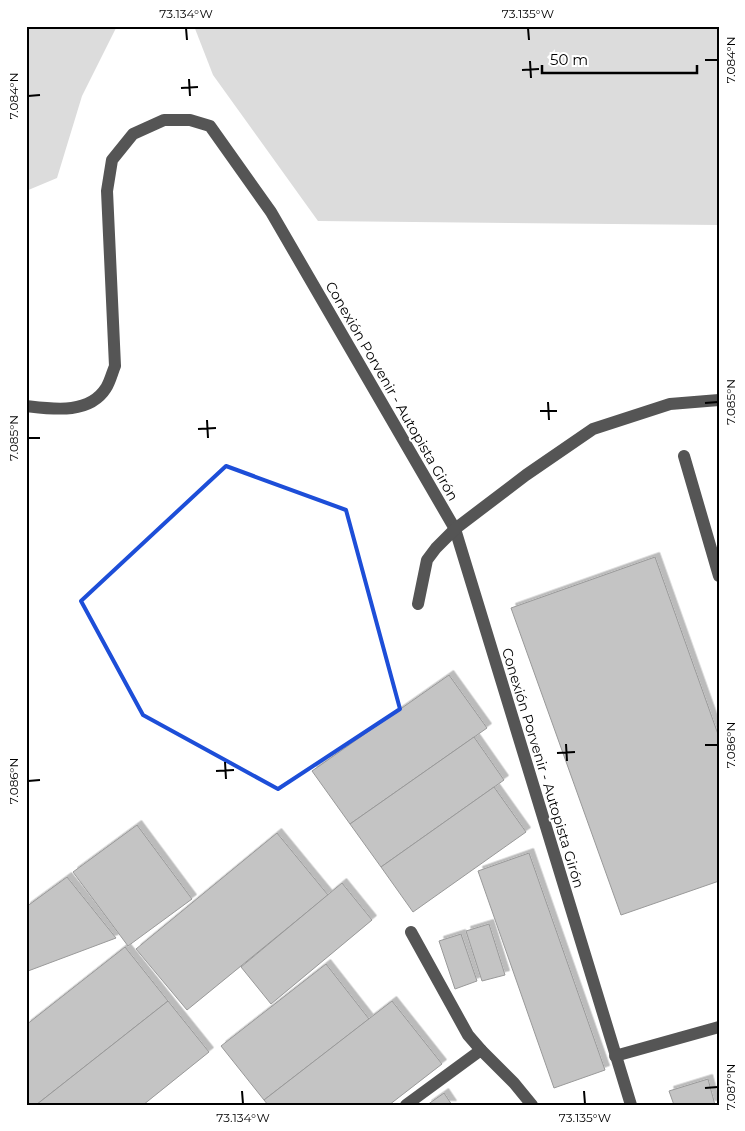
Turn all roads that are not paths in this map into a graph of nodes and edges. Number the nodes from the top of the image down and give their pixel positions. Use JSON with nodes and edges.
{"nodes":[{"id":1,"x":719,"y":400,"type":"edge"},
{"id":2,"x":26,"y":406,"type":"edge"},
{"id":3,"x":684,"y":456,"type":"dead end"},
{"id":4,"x":455,"y":529,"type":"junction"},
{"id":5,"x":719,"y":576,"type":"edge"},
{"id":6,"x":418,"y":604,"type":"dead end"},
{"id":7,"x":411,"y":932,"type":"dead end"},
{"id":8,"x":719,"y":1027,"type":"edge"},
{"id":9,"x":481,"y":1050,"type":"junction"},
{"id":10,"x":615,"y":1056,"type":"junction"},
{"id":11,"x":406,"y":1105,"type":"edge"},
{"id":12,"x":532,"y":1105,"type":"edge"},
{"id":13,"x":631,"y":1105,"type":"edge"}],
"edges":[{"from":1,"to":4,"type":"street"},
{"from":2,"to":4,"type":"street","name":"Conexión Porvenir - Autopista Girón"},
{"from":3,"to":5,"type":"street"},
{"from":4,"to":6,"type":"street"},
{"from":4,"to":10,"type":"street","name":"Conexión Porvenir - Autopista Girón"},
{"from":7,"to":9,"type":"street"},
{"from":8,"to":10,"type":"street"},
{"from":9,"to":11,"type":"street"},
{"from":9,"to":12,"type":"street"},
{"from":10,"to":13,"type":"street","name":"Conexión Porvenir - Autopista Girón"}]}
